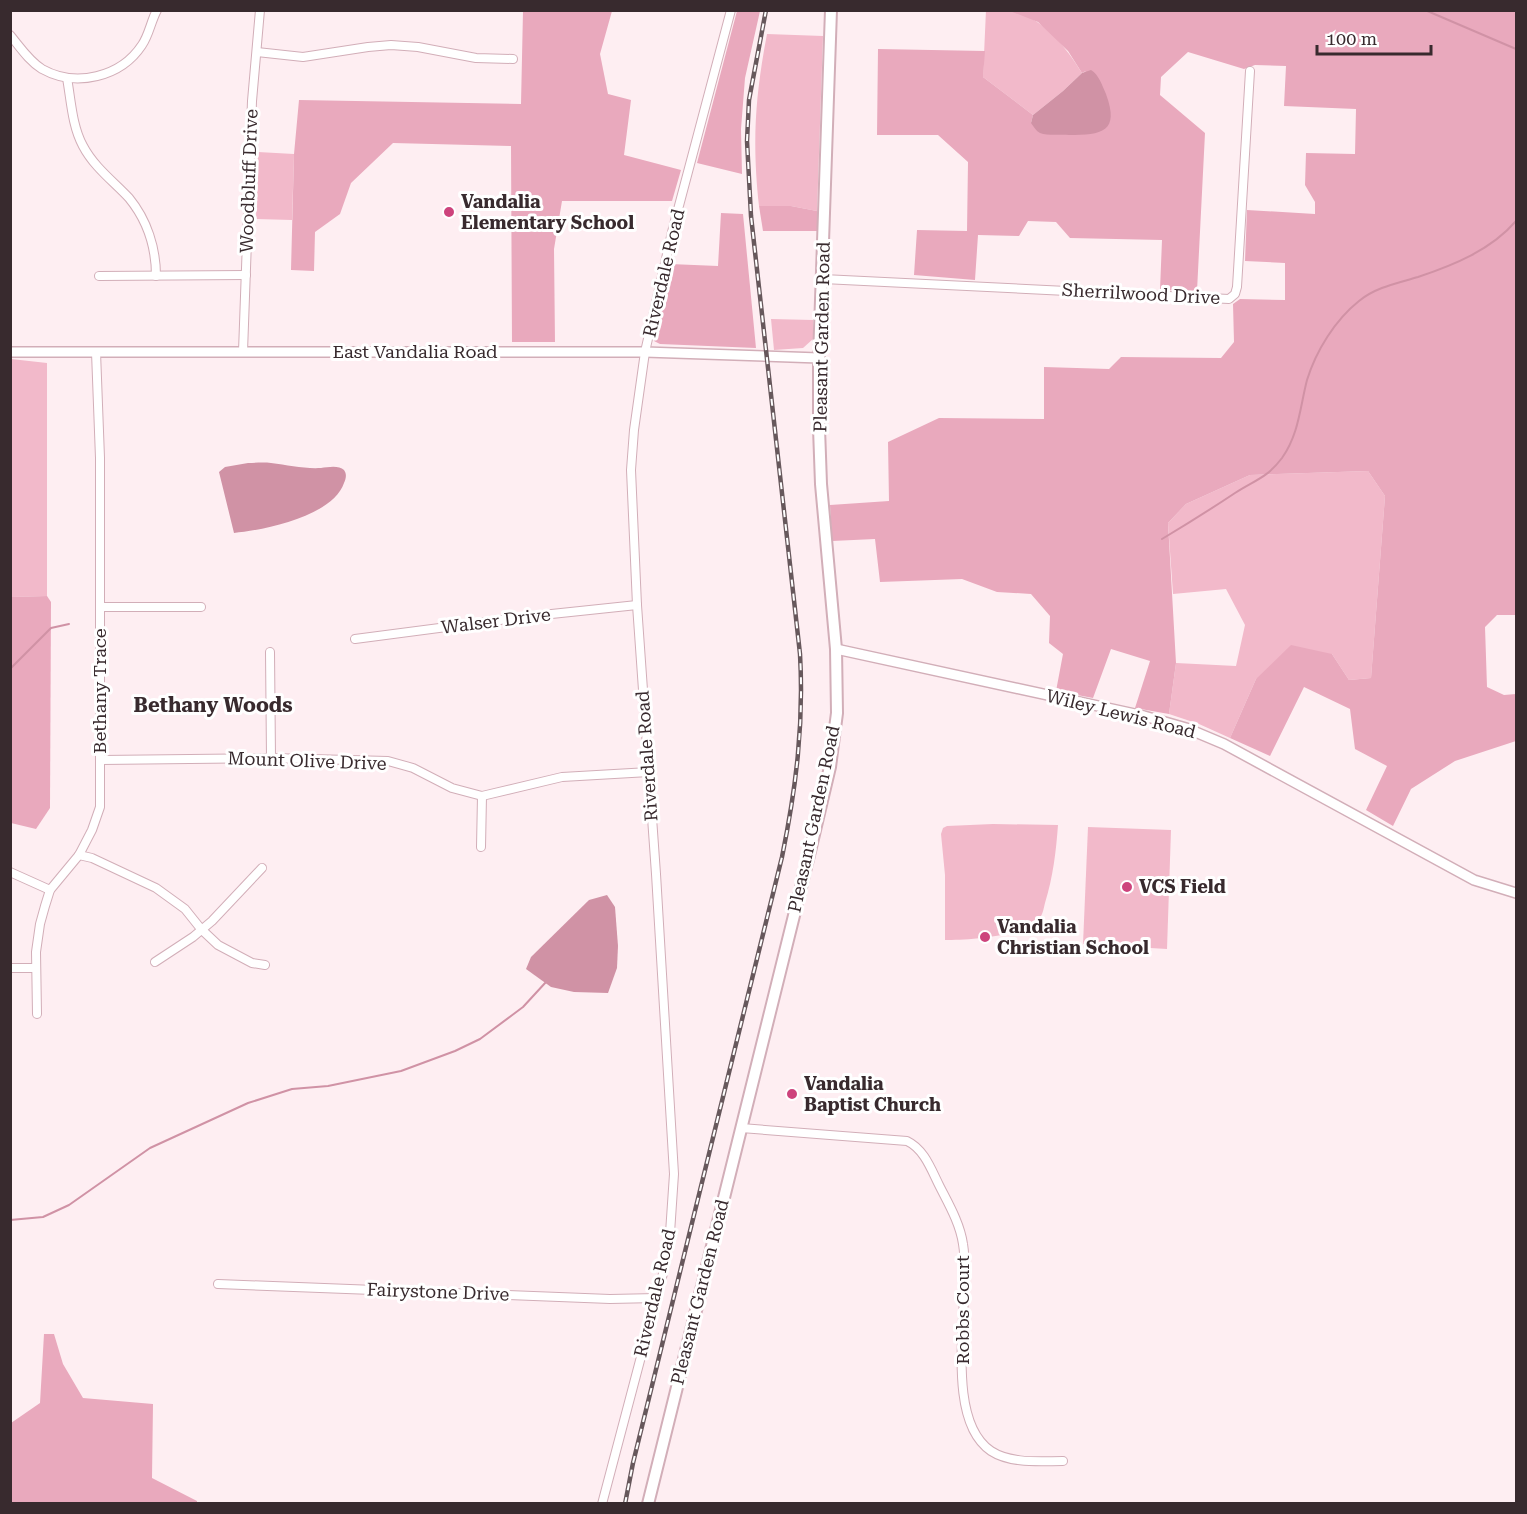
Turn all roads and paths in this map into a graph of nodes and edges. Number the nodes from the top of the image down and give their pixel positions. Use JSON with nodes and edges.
{"nodes":[{"id":1,"x":157,"y":10,"type":"edge"},
{"id":2,"x":260,"y":10,"type":"edge"},
{"id":3,"x":731,"y":10,"type":"edge"},
{"id":4,"x":831,"y":10,"type":"edge"},
{"id":5,"x":10,"y":35,"type":"edge"},
{"id":6,"x":257,"y":52,"type":"junction"},
{"id":7,"x":513,"y":59,"type":"dead end"},
{"id":8,"x":1250,"y":71,"type":"dead end"},
{"id":9,"x":67,"y":78,"type":"junction"},
{"id":10,"x":246,"y":275,"type":"junction"},
{"id":11,"x":99,"y":276,"type":"dead end"},
{"id":12,"x":156,"y":276,"type":"junction"},
{"id":13,"x":823,"y":279,"type":"junction"},
{"id":14,"x":10,"y":352,"type":"edge"},
{"id":15,"x":96,"y":352,"type":"junction"},
{"id":16,"x":243,"y":352,"type":"junction"},
{"id":17,"x":645,"y":352,"type":"junction"},
{"id":18,"x":819,"y":358,"type":"junction"},
{"id":19,"x":637,"y":605,"type":"junction"},
{"id":20,"x":100,"y":607,"type":"junction"},
{"id":21,"x":201,"y":607,"type":"dead end"},
{"id":22,"x":355,"y":639,"type":"dead end"},
{"id":23,"x":837,"y":649,"type":"junction"},
{"id":24,"x":270,"y":652,"type":"dead end"},
{"id":25,"x":271,"y":758,"type":"junction"},
{"id":26,"x":101,"y":760,"type":"junction"},
{"id":27,"x":649,"y":772,"type":"junction"},
{"id":28,"x":482,"y":796,"type":"junction"},
{"id":29,"x":481,"y":847,"type":"dead end"},
{"id":30,"x":79,"y":855,"type":"junction"},
{"id":31,"x":262,"y":868,"type":"dead end"},
{"id":32,"x":10,"y":872,"type":"edge"},
{"id":33,"x":50,"y":890,"type":"junction"},
{"id":34,"x":1516,"y":892,"type":"edge"},
{"id":35,"x":201,"y":929,"type":"junction"},
{"id":36,"x":155,"y":962,"type":"dead end"},
{"id":37,"x":265,"y":965,"type":"dead end"},
{"id":38,"x":10,"y":968,"type":"edge"},
{"id":39,"x":35,"y":968,"type":"junction"},
{"id":40,"x":37,"y":1014,"type":"dead end"},
{"id":41,"x":741,"y":1128,"type":"junction"},
{"id":42,"x":218,"y":1284,"type":"dead end"},
{"id":43,"x":657,"y":1298,"type":"junction"},
{"id":44,"x":1063,"y":1461,"type":"dead end"},
{"id":45,"x":602,"y":1503,"type":"edge"},
{"id":46,"x":648,"y":1503,"type":"edge"}],
"edges":[{"from":1,"to":9,"type":"street"},
{"from":2,"to":6,"type":"street","name":"Woodbluff Drive"},
{"from":3,"to":17,"type":"street","name":"Riverdale Road"},
{"from":4,"to":13,"type":"main road","name":"Pleasant Garden Road"},
{"from":5,"to":9,"type":"street"},
{"from":6,"to":7,"type":"street"},
{"from":6,"to":10,"type":"street","name":"Woodbluff Drive"},
{"from":8,"to":13,"type":"street","name":"Sherrilwood Drive"},
{"from":9,"to":12,"type":"street"},
{"from":10,"to":12,"type":"street"},
{"from":10,"to":16,"type":"street","name":"Woodbluff Drive"},
{"from":11,"to":12,"type":"street"},
{"from":13,"to":18,"type":"main road","name":"Pleasant Garden Road"},
{"from":14,"to":15,"type":"street","name":"East Vandalia Road"},
{"from":15,"to":16,"type":"street","name":"East Vandalia Road"},
{"from":15,"to":20,"type":"street","name":"Bethany Trace"},
{"from":16,"to":17,"type":"street","name":"East Vandalia Road"},
{"from":17,"to":18,"type":"street","name":"East Vandalia Road"},
{"from":17,"to":19,"type":"street","name":"Riverdale Road"},
{"from":18,"to":23,"type":"main road","name":"Pleasant Garden Road"},
{"from":19,"to":22,"type":"street","name":"Walser Drive"},
{"from":19,"to":27,"type":"street","name":"Riverdale Road"},
{"from":20,"to":21,"type":"street"},
{"from":20,"to":26,"type":"street","name":"Bethany Trace"},
{"from":23,"to":34,"type":"street","name":"Wiley Lewis Road"},
{"from":23,"to":41,"type":"main road","name":"Pleasant Garden Road"},
{"from":24,"to":25,"type":"street"},
{"from":25,"to":26,"type":"street","name":"Mount Olive Drive"},
{"from":25,"to":28,"type":"street","name":"Mount Olive Drive"},
{"from":26,"to":30,"type":"street","name":"Bethany Trace"},
{"from":27,"to":28,"type":"street","name":"Mount Olive Drive"},
{"from":27,"to":43,"type":"street","name":"Riverdale Road"},
{"from":28,"to":29,"type":"street"},
{"from":30,"to":33,"type":"street","name":"Bethany Trace"},
{"from":30,"to":35,"type":"street"},
{"from":31,"to":35,"type":"street"},
{"from":32,"to":33,"type":"street"},
{"from":33,"to":39,"type":"street","name":"Bethany Trace"},
{"from":35,"to":36,"type":"street"},
{"from":35,"to":37,"type":"street"},
{"from":38,"to":39,"type":"street"},
{"from":39,"to":40,"type":"street","name":"Bethany Trace"},
{"from":41,"to":44,"type":"street","name":"Robbs Court"},
{"from":41,"to":46,"type":"main road","name":"Pleasant Garden Road"},
{"from":42,"to":43,"type":"street","name":"Fairystone Drive"},
{"from":43,"to":45,"type":"street","name":"Riverdale Road"}]}
